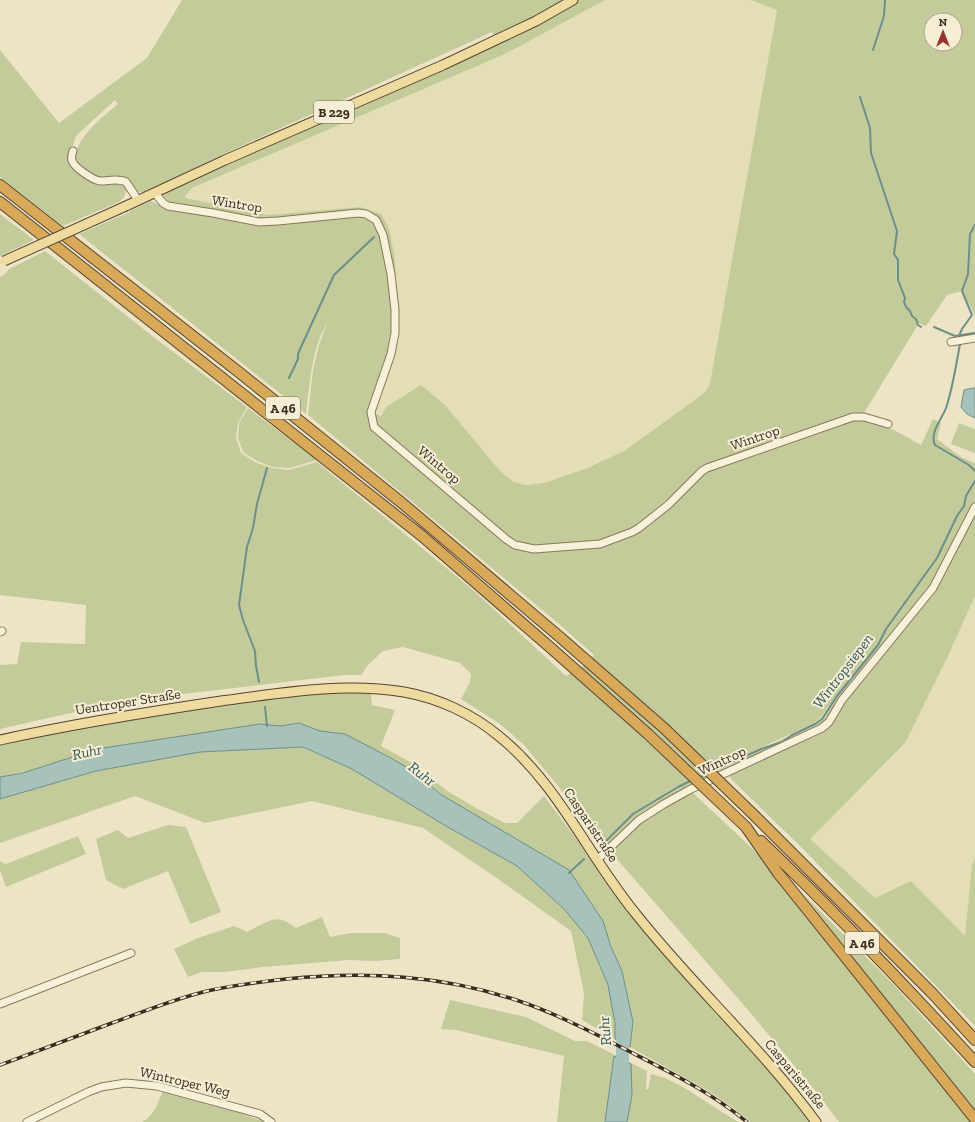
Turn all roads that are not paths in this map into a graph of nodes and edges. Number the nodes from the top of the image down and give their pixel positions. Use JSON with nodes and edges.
{"nodes":[{"id":1,"x":573,"y":0,"type":"edge"},
{"id":2,"x":72,"y":151,"type":"dead end"},
{"id":3,"x":0,"y":185,"type":"edge"},
{"id":4,"x":155,"y":193,"type":"junction"},
{"id":5,"x":138,"y":200,"type":"junction"},
{"id":6,"x":0,"y":202,"type":"edge"},
{"id":7,"x":2,"y":262,"type":"edge"},
{"id":8,"x":975,"y":338,"type":"edge"},
{"id":9,"x":951,"y":342,"type":"dead end"},
{"id":10,"x":888,"y":424,"type":"dead end"},
{"id":11,"x":975,"y":507,"type":"edge"},
{"id":12,"x":262,"y":696,"type":"joint"},
{"id":13,"x":0,"y":740,"type":"edge"},
{"id":14,"x":746,"y":827,"type":"junction"},
{"id":15,"x":597,"y":860,"type":"junction"},
{"id":16,"x":131,"y":953,"type":"dead end"},
{"id":17,"x":0,"y":1004,"type":"edge"},
{"id":18,"x":975,"y":1040,"type":"edge"},
{"id":19,"x":975,"y":1062,"type":"edge"},
{"id":20,"x":975,"y":1119,"type":"edge"},
{"id":21,"x":27,"y":1122,"type":"edge"},
{"id":22,"x":271,"y":1122,"type":"edge"},
{"id":23,"x":816,"y":1122,"type":"edge"}],
"edges":[{"from":1,"to":4,"type":"main road","number":"B 229"},
{"from":2,"to":5,"type":"street"},
{"from":3,"to":18,"type":"highway","number":"A 46","bridge":true},
{"from":4,"to":5,"type":"main road","number":"B 229"},
{"from":4,"to":10,"type":"street","name":"Wintrop"},
{"from":5,"to":7,"type":"main road","number":"B 229","bridge":true},
{"from":6,"to":14,"type":"highway","number":"A 46","bridge":true},
{"from":8,"to":9,"type":"street"},
{"from":11,"to":15,"type":"street","name":"Wintrop"},
{"from":12,"to":13,"type":"main road","name":"Uentroper Straße"},
{"from":12,"to":15,"type":"main road","name":"Casparistraße"},
{"from":14,"to":19,"type":"highway","number":"A 46"},
{"from":14,"to":20,"type":"highway"},
{"from":15,"to":23,"type":"main road","name":"Casparistraße"},
{"from":16,"to":17,"type":"street"},
{"from":21,"to":22,"type":"street","name":"Wintroper Weg"}]}
